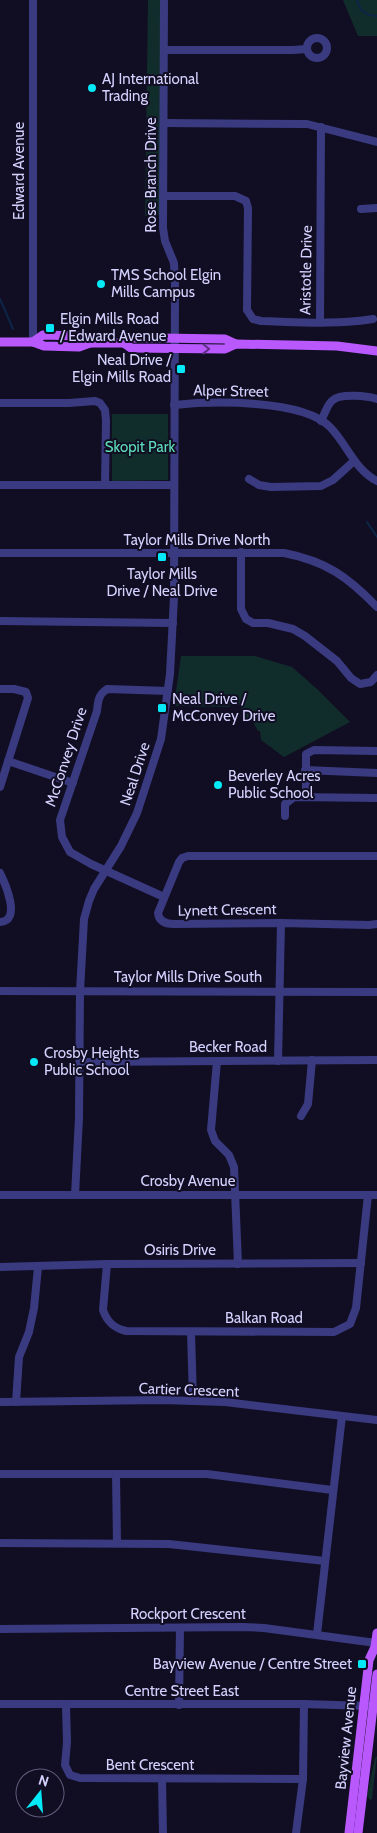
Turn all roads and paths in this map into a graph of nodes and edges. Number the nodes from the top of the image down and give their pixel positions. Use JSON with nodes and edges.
{"nodes":[{"id":1,"x":33,"y":0,"type":"edge"},
{"id":2,"x":164,"y":0,"type":"edge"},
{"id":3,"x":307,"y":49,"type":"dead end"},
{"id":4,"x":164,"y":50,"type":"junction"},
{"id":5,"x":164,"y":123,"type":"junction"},
{"id":6,"x":321,"y":126,"type":"junction"},
{"id":7,"x":377,"y":142,"type":"edge"},
{"id":8,"x":163,"y":196,"type":"junction"},
{"id":9,"x":361,"y":208,"type":"dead end"},
{"id":10,"x":377,"y":208,"type":"edge"},
{"id":11,"x":373,"y":319,"type":"dead end"},
{"id":12,"x":320,"y":322,"type":"junction"},
{"id":13,"x":175,"y":338,"type":"junction"},
{"id":14,"x":0,"y":342,"type":"edge"},
{"id":15,"x":33,"y":342,"type":"junction"},
{"id":16,"x":124,"y":343,"type":"junction"},
{"id":17,"x":236,"y":344,"type":"junction"},
{"id":18,"x":175,"y":348,"type":"junction"},
{"id":19,"x":377,"y":351,"type":"edge"},
{"id":20,"x":377,"y":400,"type":"edge"},
{"id":21,"x":0,"y":403,"type":"edge"},
{"id":22,"x":174,"y":404,"type":"junction"},
{"id":23,"x":321,"y":421,"type":"junction"},
{"id":24,"x":354,"y":461,"type":"junction"},
{"id":25,"x":249,"y":479,"type":"dead end"},
{"id":26,"x":377,"y":481,"type":"edge"},
{"id":27,"x":105,"y":484,"type":"junction"},
{"id":28,"x":0,"y":485,"type":"edge"},
{"id":29,"x":173,"y":485,"type":"junction"},
{"id":30,"x":241,"y":552,"type":"junction"},
{"id":31,"x":0,"y":553,"type":"edge"},
{"id":32,"x":174,"y":553,"type":"junction"},
{"id":33,"x":377,"y":606,"type":"edge"},
{"id":34,"x":0,"y":621,"type":"edge"},
{"id":35,"x":172,"y":622,"type":"junction"},
{"id":36,"x":377,"y":675,"type":"edge"},
{"id":37,"x":0,"y":689,"type":"edge"},
{"id":38,"x":168,"y":691,"type":"junction"},
{"id":39,"x":377,"y":751,"type":"edge"},
{"id":40,"x":8,"y":761,"type":"junction"},
{"id":41,"x":305,"y":770,"type":"junction"},
{"id":42,"x":377,"y":773,"type":"edge"},
{"id":43,"x":73,"y":783,"type":"junction"},
{"id":44,"x":0,"y":787,"type":"edge"},
{"id":45,"x":306,"y":798,"type":"junction"},
{"id":46,"x":377,"y":798,"type":"edge"},
{"id":47,"x":285,"y":816,"type":"dead end"},
{"id":48,"x":377,"y":856,"type":"edge"},
{"id":49,"x":105,"y":871,"type":"junction"},
{"id":50,"x":0,"y":873,"type":"edge"},
{"id":51,"x":164,"y":897,"type":"junction"},
{"id":52,"x":0,"y":922,"type":"edge"},
{"id":53,"x":281,"y":923,"type":"junction"},
{"id":54,"x":377,"y":924,"type":"edge"},
{"id":55,"x":0,"y":991,"type":"edge"},
{"id":56,"x":80,"y":991,"type":"junction"},
{"id":57,"x":280,"y":991,"type":"junction"},
{"id":58,"x":377,"y":992,"type":"edge"},
{"id":59,"x":80,"y":1060,"type":"junction"},
{"id":60,"x":312,"y":1060,"type":"junction"},
{"id":61,"x":377,"y":1060,"type":"edge"},
{"id":62,"x":217,"y":1061,"type":"junction"},
{"id":63,"x":278,"y":1061,"type":"junction"},
{"id":64,"x":301,"y":1116,"type":"dead end"},
{"id":65,"x":235,"y":1194,"type":"junction"},
{"id":66,"x":0,"y":1195,"type":"edge"},
{"id":67,"x":75,"y":1195,"type":"junction"},
{"id":68,"x":368,"y":1195,"type":"junction"},
{"id":69,"x":377,"y":1195,"type":"edge"},
{"id":70,"x":361,"y":1263,"type":"junction"},
{"id":71,"x":107,"y":1264,"type":"junction"},
{"id":72,"x":238,"y":1264,"type":"junction"},
{"id":73,"x":0,"y":1267,"type":"edge"},
{"id":74,"x":38,"y":1267,"type":"junction"},
{"id":75,"x":191,"y":1332,"type":"junction"},
{"id":76,"x":193,"y":1401,"type":"junction"},
{"id":77,"x":0,"y":1402,"type":"edge"},
{"id":78,"x":16,"y":1402,"type":"junction"},
{"id":79,"x":342,"y":1416,"type":"junction"},
{"id":80,"x":377,"y":1420,"type":"edge"},
{"id":81,"x":0,"y":1474,"type":"edge"},
{"id":82,"x":116,"y":1474,"type":"junction"},
{"id":83,"x":332,"y":1490,"type":"junction"},
{"id":84,"x":0,"y":1542,"type":"edge"},
{"id":85,"x":117,"y":1543,"type":"junction"},
{"id":86,"x":325,"y":1561,"type":"junction"},
{"id":87,"x":180,"y":1628,"type":"junction"},
{"id":88,"x":0,"y":1629,"type":"edge"},
{"id":89,"x":377,"y":1633,"type":"edge"},
{"id":90,"x":317,"y":1634,"type":"junction"},
{"id":91,"x":376,"y":1648,"type":"edge"},
{"id":92,"x":377,"y":1674,"type":"edge"},
{"id":93,"x":0,"y":1704,"type":"edge"},
{"id":94,"x":304,"y":1704,"type":"junction"},
{"id":95,"x":66,"y":1705,"type":"junction"},
{"id":96,"x":179,"y":1705,"type":"junction"},
{"id":97,"x":364,"y":1706,"type":"junction"},
{"id":98,"x":375,"y":1706,"type":"edge"},
{"id":99,"x":162,"y":1779,"type":"junction"},
{"id":100,"x":303,"y":1779,"type":"junction"},
{"id":101,"x":164,"y":1833,"type":"edge"},
{"id":102,"x":296,"y":1833,"type":"edge"},
{"id":103,"x":349,"y":1833,"type":"edge"},
{"id":104,"x":358,"y":1833,"type":"edge"}],
"edges":[{"from":1,"to":15,"type":"street","name":"Edward Avenue"},
{"from":2,"to":4,"type":"street","name":"Rose Branch Drive"},
{"from":3,"to":4,"type":"street"},
{"from":4,"to":5,"type":"street","name":"Rose Branch Drive"},
{"from":5,"to":6,"type":"street"},
{"from":5,"to":8,"type":"street","name":"Rose Branch Drive"},
{"from":6,"to":7,"type":"street"},
{"from":6,"to":12,"type":"street","name":"Aristotle Drive"},
{"from":8,"to":12,"type":"street","name":"Aristotle Drive"},
{"from":8,"to":13,"type":"street","name":"Rose Branch Drive"},
{"from":9,"to":10,"type":"street"},
{"from":11,"to":12,"type":"street"},
{"from":13,"to":16,"type":"main road"},
{"from":13,"to":17,"type":"main road"},
{"from":13,"to":18,"type":"street","name":"Rose Branch Drive"},
{"from":14,"to":15,"type":"main road"},
{"from":15,"to":16,"type":"main road"},
{"from":16,"to":18,"type":"main road"},
{"from":18,"to":17,"type":"main road","one_way":true},
{"from":17,"to":19,"type":"main road"},
{"from":18,"to":22,"type":"street","name":"Neal Drive"},
{"from":20,"to":23,"type":"street"},
{"from":21,"to":27,"type":"street"},
{"from":22,"to":23,"type":"street","name":"Alper Street"},
{"from":22,"to":29,"type":"street","name":"Neal Drive"},
{"from":23,"to":24,"type":"street","name":"Alper Street"},
{"from":24,"to":25,"type":"street"},
{"from":24,"to":26,"type":"street","name":"Alper Street"},
{"from":27,"to":28,"type":"street"},
{"from":27,"to":29,"type":"street"},
{"from":29,"to":32,"type":"street","name":"Neal Drive"},
{"from":30,"to":32,"type":"street","name":"Taylor Mills Drive North"},
{"from":30,"to":33,"type":"street","name":"Taylor Mills Drive North"},
{"from":30,"to":36,"type":"street"},
{"from":31,"to":32,"type":"street","name":"Taylor Mills Drive North"},
{"from":32,"to":35,"type":"street","name":"Neal Drive"},
{"from":34,"to":35,"type":"street"},
{"from":35,"to":38,"type":"street","name":"Neal Drive"},
{"from":37,"to":40,"type":"street"},
{"from":38,"to":43,"type":"street","name":"McConvey Drive"},
{"from":38,"to":49,"type":"street","name":"Neal Drive"},
{"from":39,"to":41,"type":"street"},
{"from":40,"to":43,"type":"street"},
{"from":40,"to":44,"type":"street"},
{"from":41,"to":42,"type":"street"},
{"from":41,"to":45,"type":"street"},
{"from":43,"to":49,"type":"street","name":"McConvey Drive"},
{"from":45,"to":46,"type":"street"},
{"from":45,"to":47,"type":"street"},
{"from":48,"to":51,"type":"street","name":"Lynett Crescent"},
{"from":49,"to":51,"type":"street","name":"McConvey Drive"},
{"from":49,"to":56,"type":"street","name":"Neal Drive"},
{"from":50,"to":52,"type":"street"},
{"from":51,"to":53,"type":"street","name":"Lynett Crescent"},
{"from":53,"to":54,"type":"street","name":"Lynett Crescent"},
{"from":53,"to":57,"type":"street"},
{"from":55,"to":56,"type":"street","name":"Taylor Mills Drive South"},
{"from":56,"to":57,"type":"street","name":"Taylor Mills Drive South"},
{"from":56,"to":59,"type":"street","name":"Neal Drive"},
{"from":57,"to":58,"type":"street","name":"Taylor Mills Drive South"},
{"from":57,"to":63,"type":"street"},
{"from":59,"to":62,"type":"street","name":"Becker Road"},
{"from":59,"to":67,"type":"street","name":"Neal Drive"},
{"from":60,"to":61,"type":"street","name":"Becker Road"},
{"from":60,"to":63,"type":"street","name":"Becker Road"},
{"from":60,"to":64,"type":"street"},
{"from":62,"to":63,"type":"street","name":"Becker Road"},
{"from":62,"to":65,"type":"street"},
{"from":65,"to":67,"type":"street","name":"Crosby Avenue"},
{"from":65,"to":68,"type":"street","name":"Crosby Avenue"},
{"from":65,"to":72,"type":"street"},
{"from":66,"to":67,"type":"street","name":"Crosby Avenue"},
{"from":68,"to":69,"type":"street","name":"Crosby Avenue"},
{"from":68,"to":70,"type":"street","name":"Balkan Road"},
{"from":70,"to":72,"type":"street","name":"Osiris Drive"},
{"from":70,"to":75,"type":"street","name":"Balkan Road"},
{"from":71,"to":72,"type":"street","name":"Osiris Drive"},
{"from":71,"to":74,"type":"street","name":"Osiris Drive"},
{"from":71,"to":75,"type":"street","name":"Balkan Road"},
{"from":73,"to":74,"type":"street","name":"Osiris Drive"},
{"from":74,"to":78,"type":"street"},
{"from":75,"to":76,"type":"street"},
{"from":76,"to":78,"type":"street","name":"Cartier Crescent"},
{"from":76,"to":79,"type":"street","name":"Cartier Crescent"},
{"from":77,"to":78,"type":"street","name":"Cartier Crescent"},
{"from":79,"to":80,"type":"street","name":"Cartier Crescent"},
{"from":79,"to":83,"type":"street"},
{"from":81,"to":82,"type":"street"},
{"from":82,"to":83,"type":"street"},
{"from":82,"to":85,"type":"street"},
{"from":83,"to":86,"type":"street"},
{"from":84,"to":85,"type":"street"},
{"from":85,"to":86,"type":"street"},
{"from":86,"to":90,"type":"street"},
{"from":87,"to":88,"type":"street","name":"Rockport Crescent"},
{"from":87,"to":90,"type":"street","name":"Rockport Crescent"},
{"from":87,"to":96,"type":"street"},
{"from":89,"to":91,"type":"main road","name":"Bayview Avenue"},
{"from":90,"to":91,"type":"street","name":"Rockport Crescent"},
{"from":91,"to":97,"type":"main road","name":"Bayview Avenue"},
{"from":92,"to":98,"type":"main road","name":"Bayview Avenue"},
{"from":93,"to":95,"type":"street","name":"Centre Street East"},
{"from":94,"to":96,"type":"street","name":"Centre Street East"},
{"from":94,"to":97,"type":"street","name":"Centre Street East"},
{"from":94,"to":100,"type":"street"},
{"from":95,"to":96,"type":"street","name":"Centre Street East"},
{"from":95,"to":99,"type":"street","name":"Bent Crescent"},
{"from":97,"to":98,"type":"street","name":"Centre Street East"},
{"from":97,"to":103,"type":"main road","name":"Bayview Avenue"},
{"from":98,"to":104,"type":"main road","name":"Bayview Avenue"},
{"from":99,"to":100,"type":"street","name":"Bent Crescent"},
{"from":99,"to":101,"type":"street"},
{"from":100,"to":102,"type":"street"}]}
